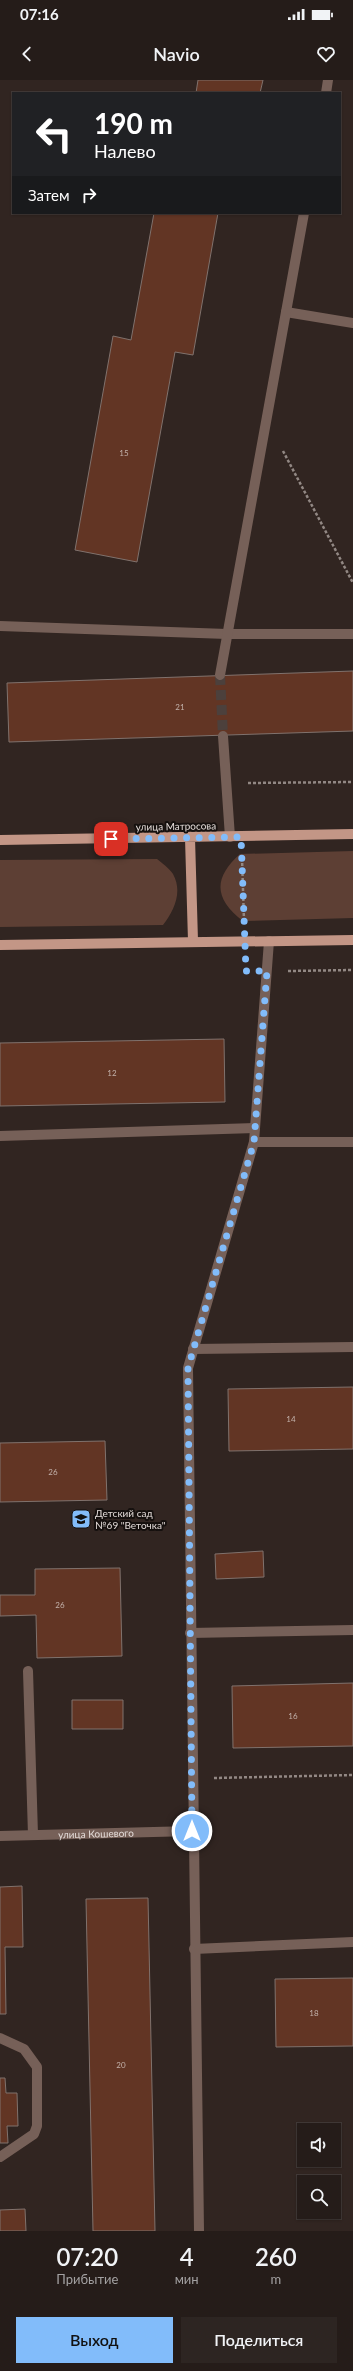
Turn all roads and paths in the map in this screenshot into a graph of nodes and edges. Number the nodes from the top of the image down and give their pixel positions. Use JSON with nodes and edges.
{"nodes":[{"id":1,"x":328,"y":80,"type":"edge"},
{"id":2,"x":326,"y":92,"type":"edge"},
{"id":3,"x":304,"y":214,"type":"edge"},
{"id":4,"x":286,"y":312,"type":"junction"},
{"id":5,"x":353,"y":323,"type":"edge"},
{"id":6,"x":266,"y":418,"type":"junction"},
{"id":7,"x":353,"y":583,"type":"edge"},
{"id":8,"x":0,"y":626,"type":"edge"},
{"id":9,"x":227,"y":634,"type":"junction"},
{"id":10,"x":353,"y":634,"type":"edge"},
{"id":11,"x":220,"y":675,"type":"tunnel mouth"},
{"id":12,"x":223,"y":736,"type":"tunnel mouth"},
{"id":13,"x":353,"y":782,"type":"edge"},
{"id":14,"x":226,"y":784,"type":"junction"},
{"id":15,"x":353,"y":834,"type":"edge"},
{"id":16,"x":230,"y":837,"type":"junction"},
{"id":17,"x":241,"y":837,"type":"junction"},
{"id":18,"x":190,"y":838,"type":"junction"},
{"id":19,"x":0,"y":840,"type":"edge"},
{"id":20,"x":353,"y":940,"type":"edge"},
{"id":21,"x":244,"y":941,"type":"junction"},
{"id":22,"x":269,"y":941,"type":"junction"},
{"id":23,"x":193,"y":942,"type":"junction"},
{"id":24,"x":0,"y":945,"type":"edge"},
{"id":25,"x":353,"y":970,"type":"edge"},
{"id":26,"x":267,"y":971,"type":"junction"},
{"id":27,"x":255,"y":1128,"type":"junction"},
{"id":28,"x":0,"y":1136,"type":"edge"},
{"id":29,"x":254,"y":1142,"type":"junction"},
{"id":30,"x":353,"y":1142,"type":"edge"},
{"id":31,"x":353,"y":1347,"type":"edge"},
{"id":32,"x":193,"y":1349,"type":"junction"},
{"id":33,"x":353,"y":1630,"type":"edge"},
{"id":34,"x":190,"y":1633,"type":"junction"},
{"id":35,"x":28,"y":1671,"type":"dead end"},
{"id":36,"x":353,"y":1775,"type":"edge"},
{"id":37,"x":192,"y":1779,"type":"junction"},
{"id":38,"x":192,"y":1831,"type":"junction"},
{"id":39,"x":33,"y":1835,"type":"junction"},
{"id":40,"x":0,"y":1836,"type":"edge"},
{"id":41,"x":353,"y":1942,"type":"edge"},
{"id":42,"x":194,"y":1949,"type":"junction"},
{"id":43,"x":0,"y":2038,"type":"edge"},
{"id":44,"x":0,"y":2157,"type":"edge"},
{"id":45,"x":199,"y":2231,"type":"edge"}],
"edges":[{"from":1,"to":2,"type":"street"},
{"from":3,"to":4,"type":"street"},
{"from":4,"to":5,"type":"street"},
{"from":4,"to":6,"type":"street"},
{"from":6,"to":7,"type":"path"},
{"from":6,"to":9,"type":"street"},
{"from":8,"to":9,"type":"street"},
{"from":9,"to":10,"type":"street"},
{"from":9,"to":11,"type":"street"},
{"from":12,"to":14,"type":"street"},
{"from":13,"to":14,"type":"path"},
{"from":14,"to":16,"type":"street"},
{"from":15,"to":17,"type":"main road","name":"улица Матросова"},
{"from":16,"to":17,"type":"main road","name":"улица Матросова"},
{"from":16,"to":18,"type":"main road","name":"улица Матросова"},
{"from":17,"to":21,"type":"path"},
{"from":18,"to":19,"type":"main road","name":"улица Матросова"},
{"from":18,"to":23,"type":"main road"},
{"from":20,"to":22,"type":"main road"},
{"from":21,"to":22,"type":"main road"},
{"from":21,"to":23,"type":"main road"},
{"from":22,"to":26,"type":"street"},
{"from":23,"to":24,"type":"main road"},
{"from":25,"to":26,"type":"path"},
{"from":26,"to":27,"type":"street"},
{"from":27,"to":28,"type":"street"},
{"from":27,"to":29,"type":"street"},
{"from":29,"to":30,"type":"street"},
{"from":29,"to":32,"type":"street"},
{"from":31,"to":32,"type":"street"},
{"from":32,"to":34,"type":"street"},
{"from":33,"to":34,"type":"street"},
{"from":34,"to":37,"type":"street"},
{"from":35,"to":39,"type":"street"},
{"from":36,"to":37,"type":"path"},
{"from":37,"to":38,"type":"street"},
{"from":38,"to":39,"type":"street","name":"улица Кошевого"},
{"from":38,"to":42,"type":"street"},
{"from":39,"to":40,"type":"street","name":"улица Кошевого"},
{"from":41,"to":42,"type":"street"},
{"from":42,"to":45,"type":"street"},
{"from":43,"to":44,"type":"street"}]}
